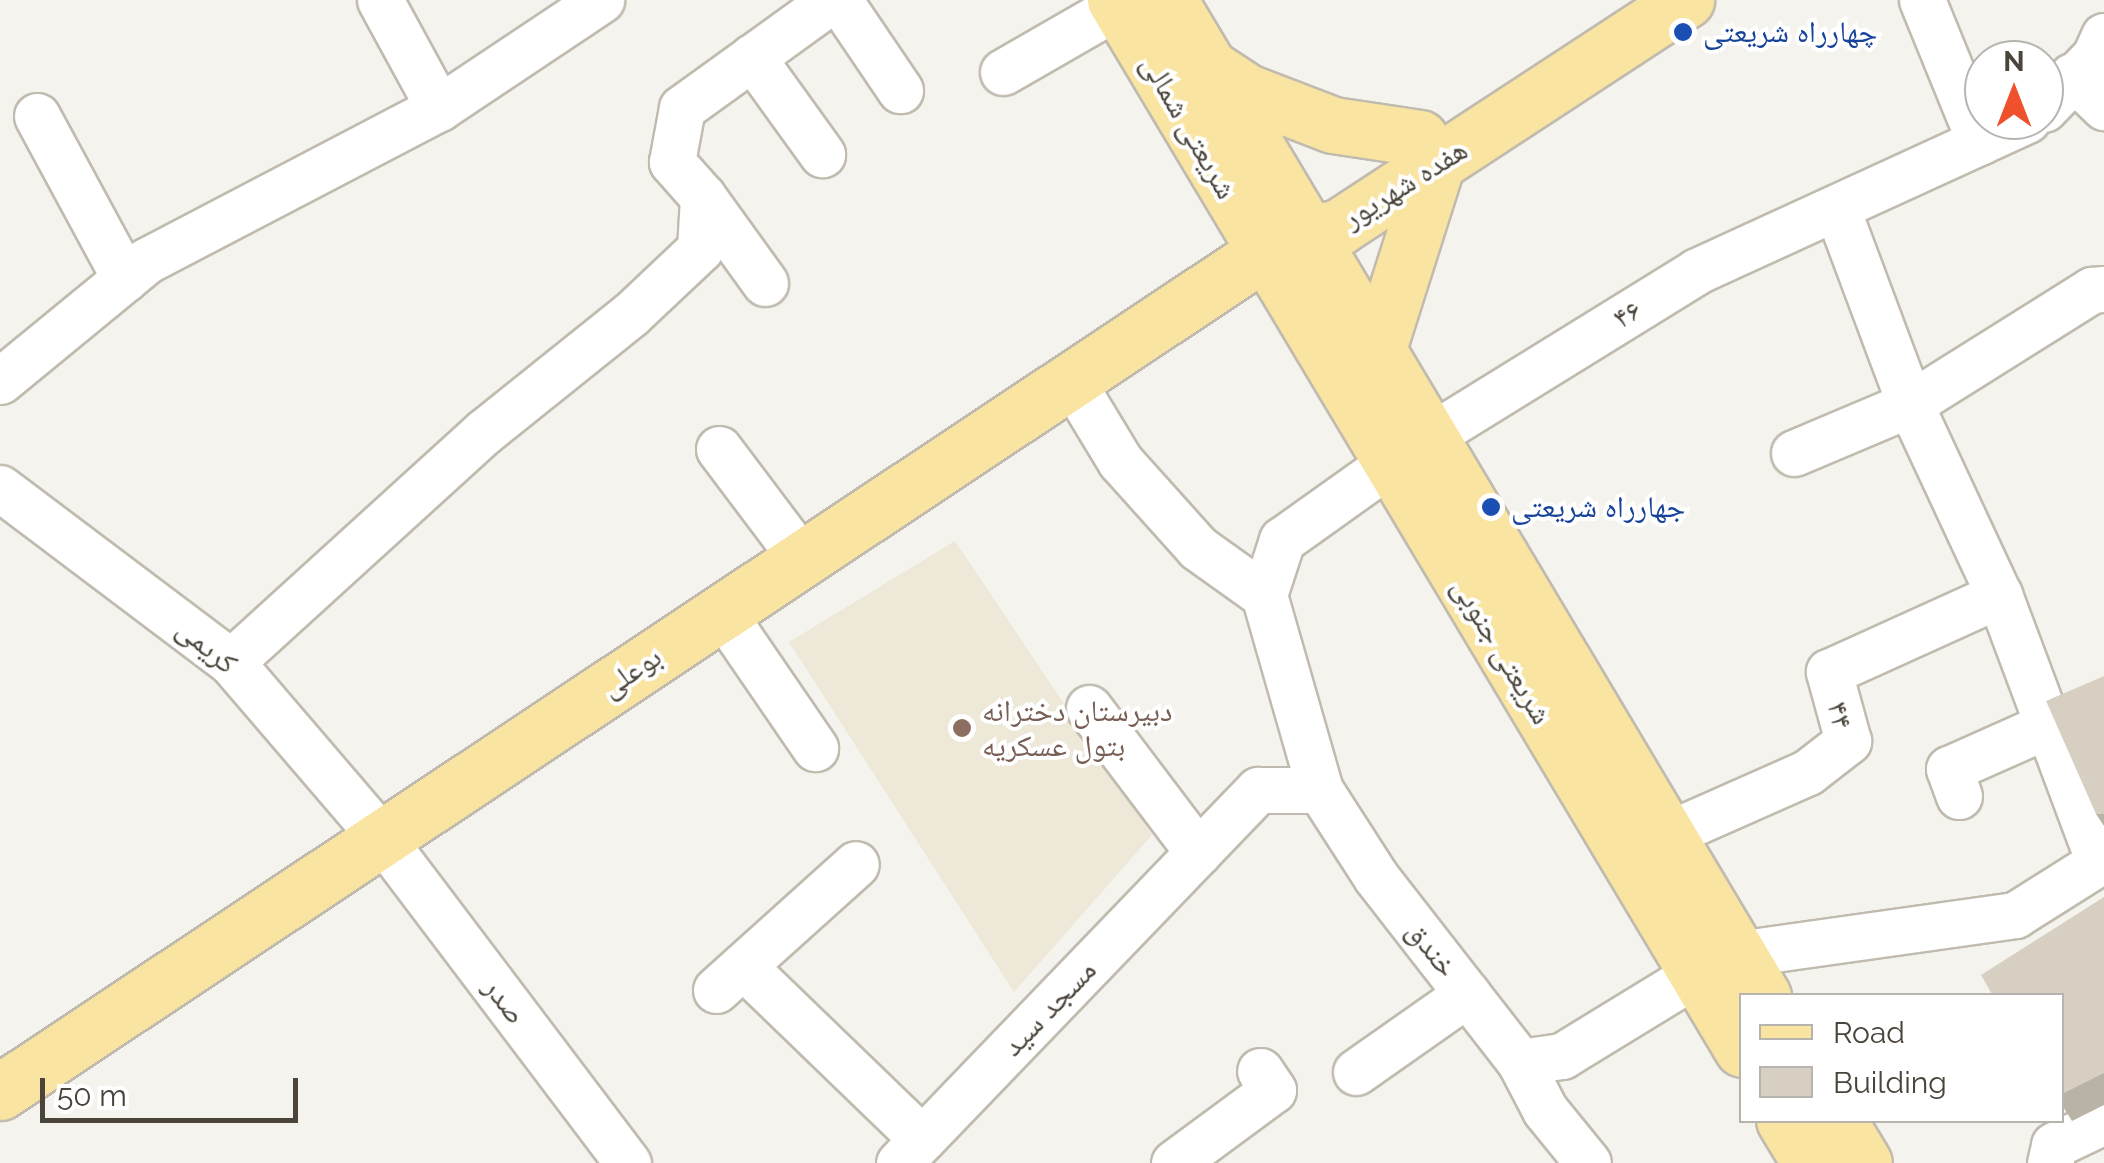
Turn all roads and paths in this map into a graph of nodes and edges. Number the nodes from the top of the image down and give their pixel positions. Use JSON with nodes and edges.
{"nodes":[{"id":1,"x":380,"y":0,"type":"edge"},
{"id":2,"x":601,"y":0,"type":"edge"},
{"id":3,"x":836,"y":0,"type":"edge"},
{"id":4,"x":1634,"y":0,"type":"edge"},
{"id":5,"x":1686,"y":0,"type":"edge"},
{"id":6,"x":1922,"y":0,"type":"edge"},
{"id":7,"x":1134,"y":2,"type":"edge"},
{"id":8,"x":555,"y":13,"type":"edge"},
{"id":9,"x":2104,"y":36,"type":"edge"},
{"id":10,"x":752,"y":57,"type":"junction"},
{"id":11,"x":1210,"y":68,"type":"junction"},
{"id":12,"x":1004,"y":72,"type":"dead end"},
{"id":13,"x":2064,"y":86,"type":"edge"},
{"id":14,"x":900,"y":90,"type":"dead end"},
{"id":15,"x":2064,"y":94,"type":"edge"},
{"id":16,"x":2104,"y":107,"type":"edge"},
{"id":17,"x":440,"y":108,"type":"junction"},
{"id":18,"x":37,"y":116,"type":"dead end"},
{"id":19,"x":1984,"y":140,"type":"edge"},
{"id":20,"x":1980,"y":142,"type":"junction"},
{"id":21,"x":1428,"y":152,"type":"junction"},
{"id":22,"x":822,"y":154,"type":"dead end"},
{"id":23,"x":1222,"y":184,"type":"junction"},
{"id":24,"x":702,"y":197,"type":"junction"},
{"id":25,"x":1837,"y":209,"type":"junction"},
{"id":26,"x":1285,"y":243,"type":"junction"},
{"id":27,"x":125,"y":280,"type":"junction"},
{"id":28,"x":766,"y":283,"type":"dead end"},
{"id":29,"x":2104,"y":289,"type":"edge"},
{"id":30,"x":1201,"y":294,"type":"junction"},
{"id":31,"x":1376,"y":352,"type":"junction"},
{"id":32,"x":1072,"y":380,"type":"junction"},
{"id":33,"x":0,"y":381,"type":"edge"},
{"id":34,"x":1910,"y":404,"type":"junction"},
{"id":35,"x":719,"y":449,"type":"dead end"},
{"id":36,"x":1408,"y":450,"type":"junction"},
{"id":37,"x":1794,"y":453,"type":"dead end"},
{"id":38,"x":0,"y":488,"type":"edge"},
{"id":39,"x":802,"y":558,"type":"junction"},
{"id":40,"x":1264,"y":594,"type":"junction"},
{"id":41,"x":2000,"y":594,"type":"junction"},
{"id":42,"x":722,"y":612,"type":"junction"},
{"id":43,"x":231,"y":662,"type":"junction"},
{"id":44,"x":1089,"y":708,"type":"dead end"},
{"id":45,"x":2048,"y":725,"type":"junction"},
{"id":46,"x":815,"y":748,"type":"dead end"},
{"id":47,"x":1320,"y":790,"type":"junction"},
{"id":48,"x":1959,"y":796,"type":"dead end"},
{"id":49,"x":1666,"y":836,"type":"junction"},
{"id":50,"x":382,"y":838,"type":"junction"},
{"id":51,"x":1198,"y":852,"type":"junction"},
{"id":52,"x":2102,"y":862,"type":"edge"},
{"id":53,"x":856,"y":864,"type":"dead end"},
{"id":54,"x":1732,"y":974,"type":"edge"},
{"id":55,"x":1467,"y":994,"type":"junction"},
{"id":56,"x":1739,"y":1026,"type":"edge"},
{"id":57,"x":1520,"y":1062,"type":"junction"},
{"id":58,"x":1260,"y":1071,"type":"dead end"},
{"id":59,"x":1356,"y":1072,"type":"dead end"},
{"id":60,"x":0,"y":1092,"type":"edge"},
{"id":61,"x":2104,"y":1121,"type":"edge"},
{"id":62,"x":1786,"y":1123,"type":"edge"},
{"id":63,"x":1840,"y":1123,"type":"edge"},
{"id":64,"x":911,"y":1151,"type":"edge"},
{"id":65,"x":1193,"y":1157,"type":"edge"},
{"id":66,"x":628,"y":1163,"type":"edge"},
{"id":67,"x":1588,"y":1163,"type":"edge"},
{"id":68,"x":1810,"y":1163,"type":"edge"},
{"id":69,"x":1864,"y":1163,"type":"edge"},
{"id":70,"x":2050,"y":1163,"type":"edge"}],
"edges":[{"from":1,"to":17,"type":"street"},
{"from":2,"to":8,"type":"street"},
{"from":3,"to":10,"type":"street"},
{"from":3,"to":14,"type":"street"},
{"from":4,"to":21,"type":"main road","name":"هفده شهریور"},
{"from":5,"to":21,"type":"main road","name":"هفده شهریور"},
{"from":6,"to":20,"type":"street"},
{"from":7,"to":11,"type":"main road","name":"شریعتی شمالی"},
{"from":7,"to":12,"type":"street"},
{"from":7,"to":23,"type":"main road","name":"شریعتی شمالی"},
{"from":8,"to":17,"type":"street"},
{"from":9,"to":13,"type":"street"},
{"from":10,"to":22,"type":"street"},
{"from":10,"to":24,"type":"street"},
{"from":11,"to":21,"type":"main road"},
{"from":11,"to":26,"type":"main road","name":"شریعتی شمالی"},
{"from":15,"to":16,"type":"street"},
{"from":17,"to":27,"type":"street"},
{"from":18,"to":27,"type":"street"},
{"from":19,"to":20,"type":"street"},
{"from":20,"to":25,"type":"street","name":"۴۶"},
{"from":21,"to":26,"type":"main road","name":"هفده شهریور"},
{"from":21,"to":31,"type":"main road"},
{"from":23,"to":26,"type":"main road","name":"شریعتی شمالی"},
{"from":23,"to":30,"type":"main road"},
{"from":24,"to":28,"type":"street"},
{"from":24,"to":43,"type":"street"},
{"from":25,"to":34,"type":"street"},
{"from":25,"to":36,"type":"street","name":"۴۶"},
{"from":26,"to":30,"type":"main road","name":"بوعلی"},
{"from":26,"to":31,"type":"main road","name":"شریعتی جنوبی"},
{"from":26,"to":36,"type":"main road","name":"شریعتی جنوبی"},
{"from":27,"to":33,"type":"street"},
{"from":29,"to":34,"type":"street"},
{"from":30,"to":32,"type":"main road","name":"بوعلی"},
{"from":31,"to":36,"type":"main road","name":"شریعتی جنوبی"},
{"from":32,"to":39,"type":"main road","name":"بوعلی"},
{"from":32,"to":40,"type":"street"},
{"from":34,"to":37,"type":"street"},
{"from":34,"to":41,"type":"street"},
{"from":35,"to":39,"type":"street"},
{"from":36,"to":40,"type":"street","name":"۴۶"},
{"from":36,"to":49,"type":"main road","name":"شریعتی جنوبی"},
{"from":36,"to":54,"type":"main road","name":"شریعتی جنوبی"},
{"from":38,"to":43,"type":"street","name":"کریمی"},
{"from":39,"to":42,"type":"main road","name":"بوعلی"},
{"from":40,"to":47,"type":"street","name":"خندق"},
{"from":41,"to":45,"type":"street"},
{"from":41,"to":49,"type":"street","name":"۴۴"},
{"from":42,"to":46,"type":"street"},
{"from":42,"to":50,"type":"main road","name":"بوعلی"},
{"from":43,"to":50,"type":"street","name":"کریمی"},
{"from":44,"to":51,"type":"street"},
{"from":45,"to":48,"type":"street"},
{"from":45,"to":52,"type":"street"},
{"from":47,"to":51,"type":"street"},
{"from":47,"to":55,"type":"street","name":"خندق"},
{"from":49,"to":54,"type":"main road","name":"شریعتی جنوبی"},
{"from":50,"to":60,"type":"main road","name":"بوعلی"},
{"from":50,"to":66,"type":"street","name":"صدر"},
{"from":51,"to":64,"type":"street","name":"مسجد سید"},
{"from":52,"to":54,"type":"street"},
{"from":53,"to":64,"type":"street"},
{"from":54,"to":56,"type":"main road","name":"شریعتی جنوبی"},
{"from":54,"to":57,"type":"street"},
{"from":55,"to":57,"type":"street","name":"خندق"},
{"from":55,"to":59,"type":"street"},
{"from":57,"to":67,"type":"street","name":"خندق"},
{"from":58,"to":65,"type":"street"},
{"from":61,"to":70,"type":"street"},
{"from":62,"to":68,"type":"main road"},
{"from":63,"to":69,"type":"main road"}]}
